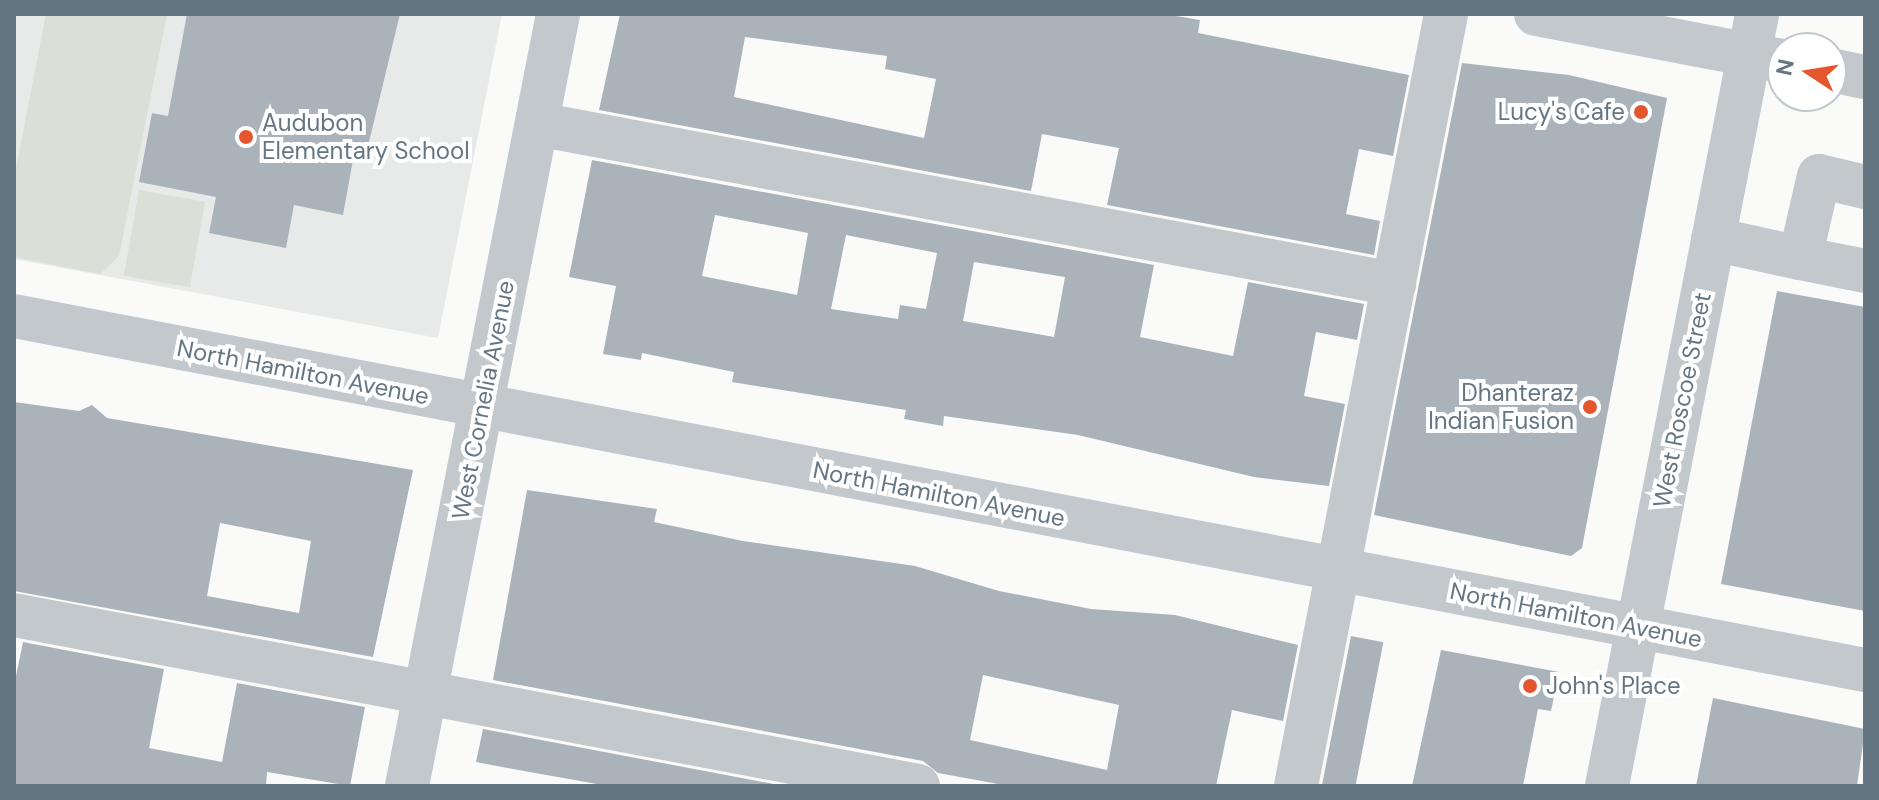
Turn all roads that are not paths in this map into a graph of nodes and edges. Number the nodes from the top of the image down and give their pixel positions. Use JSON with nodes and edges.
{"nodes":[{"id":1,"x":558,"y":14,"type":"edge"},
{"id":2,"x":1446,"y":14,"type":"edge"},
{"id":3,"x":1536,"y":14,"type":"edge"},
{"id":4,"x":1763,"y":43,"type":"edge"},
{"id":5,"x":537,"y":124,"type":"junction"},
{"id":6,"x":1865,"y":187,"type":"edge"},
{"id":7,"x":1713,"y":239,"type":"junction"},
{"id":8,"x":1800,"y":258,"type":"junction"},
{"id":9,"x":1865,"y":271,"type":"edge"},
{"id":10,"x":1394,"y":284,"type":"junction"},
{"id":11,"x":14,"y":316,"type":"edge"},
{"id":12,"x":481,"y":406,"type":"junction"},
{"id":13,"x":1338,"y":570,"type":"junction"},
{"id":14,"x":14,"y":615,"type":"edge"},
{"id":15,"x":1638,"y":627,"type":"junction"},
{"id":16,"x":1865,"y":670,"type":"edge"},
{"id":17,"x":426,"y":692,"type":"junction"},
{"id":18,"x":407,"y":786,"type":"edge"},
{"id":19,"x":918,"y":786,"type":"edge"},
{"id":20,"x":1296,"y":786,"type":"edge"},
{"id":21,"x":1607,"y":786,"type":"edge"}],
"edges":[{"from":1,"to":5,"type":"street","name":"West Cornelia Avenue"},
{"from":2,"to":10,"type":"street"},
{"from":3,"to":4,"type":"street"},
{"from":4,"to":7,"type":"street","name":"West Roscoe Street"},
{"from":5,"to":10,"type":"street"},
{"from":5,"to":12,"type":"street","name":"West Cornelia Avenue"},
{"from":6,"to":8,"type":"street"},
{"from":7,"to":8,"type":"street"},
{"from":7,"to":15,"type":"street","name":"West Roscoe Street"},
{"from":8,"to":9,"type":"street"},
{"from":10,"to":13,"type":"street"},
{"from":11,"to":12,"type":"street","name":"North Hamilton Avenue"},
{"from":12,"to":13,"type":"street","name":"North Hamilton Avenue"},
{"from":12,"to":17,"type":"street","name":"West Cornelia Avenue"},
{"from":13,"to":15,"type":"street","name":"North Hamilton Avenue"},
{"from":13,"to":20,"type":"street"},
{"from":14,"to":17,"type":"street"},
{"from":15,"to":16,"type":"street","name":"North Hamilton Avenue"},
{"from":15,"to":21,"type":"street","name":"West Roscoe Street"},
{"from":17,"to":18,"type":"street","name":"West Cornelia Avenue"},
{"from":17,"to":19,"type":"street"}]}
